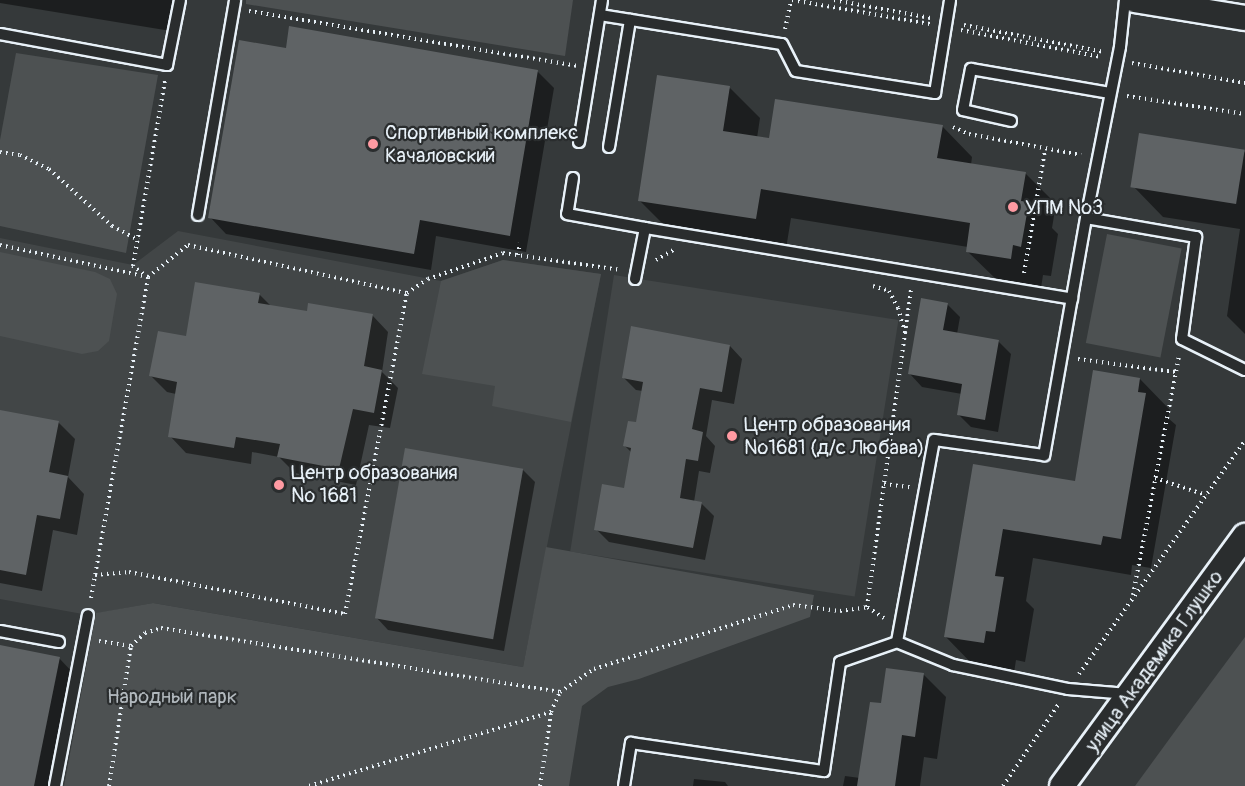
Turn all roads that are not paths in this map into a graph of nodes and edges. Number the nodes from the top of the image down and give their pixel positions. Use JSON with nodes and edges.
{"nodes":[{"id":1,"x":180,"y":0,"type":"edge"},
{"id":2,"x":602,"y":0,"type":"edge"},
{"id":3,"x":950,"y":0,"type":"edge"},
{"id":4,"x":1125,"y":0,"type":"edge"},
{"id":5,"x":1135,"y":0,"type":"edge"},
{"id":6,"x":234,"y":4,"type":"edge"},
{"id":7,"x":600,"y":15,"type":"junction"},
{"id":8,"x":1245,"y":18,"type":"edge"},
{"id":9,"x":630,"y":20,"type":"junction"},
{"id":10,"x":0,"y":34,"type":"edge"},
{"id":11,"x":1110,"y":93,"type":"junction"},
{"id":12,"x":1011,"y":121,"type":"dead end"},
{"id":13,"x":579,"y":142,"type":"dead end"},
{"id":14,"x":609,"y":147,"type":"dead end"},
{"id":15,"x":573,"y":178,"type":"dead end"},
{"id":16,"x":198,"y":215,"type":"dead end"},
{"id":17,"x":1086,"y":218,"type":"junction"},
{"id":18,"x":645,"y":228,"type":"junction"},
{"id":19,"x":636,"y":274,"type":"road end"},
{"id":20,"x":1072,"y":299,"type":"junction"},
{"id":21,"x":1245,"y":370,"type":"edge"},
{"id":22,"x":1245,"y":536,"type":"edge"},
{"id":23,"x":88,"y":615,"type":"road end"},
{"id":24,"x":0,"y":632,"type":"edge"},
{"id":25,"x":59,"y":642,"type":"dead end"},
{"id":26,"x":897,"y":642,"type":"junction"},
{"id":27,"x":1128,"y":694,"type":"junction"},
{"id":28,"x":55,"y":786,"type":"edge"},
{"id":29,"x":624,"y":786,"type":"edge"},
{"id":30,"x":1062,"y":786,"type":"edge"}],
"edges":[{"from":1,"to":10,"type":"lane"},
{"from":2,"to":7,"type":"lane"},
{"from":3,"to":9,"type":"lane"},
{"from":4,"to":11,"type":"lane"},
{"from":5,"to":8,"type":"street"},
{"from":6,"to":16,"type":"lane"},
{"from":7,"to":9,"type":"lane"},
{"from":7,"to":13,"type":"lane"},
{"from":9,"to":14,"type":"lane"},
{"from":11,"to":12,"type":"lane"},
{"from":11,"to":17,"type":"lane"},
{"from":15,"to":18,"type":"lane"},
{"from":17,"to":20,"type":"lane"},
{"from":17,"to":21,"type":"lane"},
{"from":18,"to":19,"type":"lane"},
{"from":18,"to":20,"type":"lane"},
{"from":20,"to":26,"type":"lane"},
{"from":22,"to":27,"type":"street","name":"улица Академика Глушко"},
{"from":23,"to":28,"type":"lane"},
{"from":24,"to":25,"type":"lane"},
{"from":26,"to":27,"type":"lane"},
{"from":26,"to":29,"type":"lane"},
{"from":27,"to":30,"type":"street","name":"улица Академика Глушко"}]}
